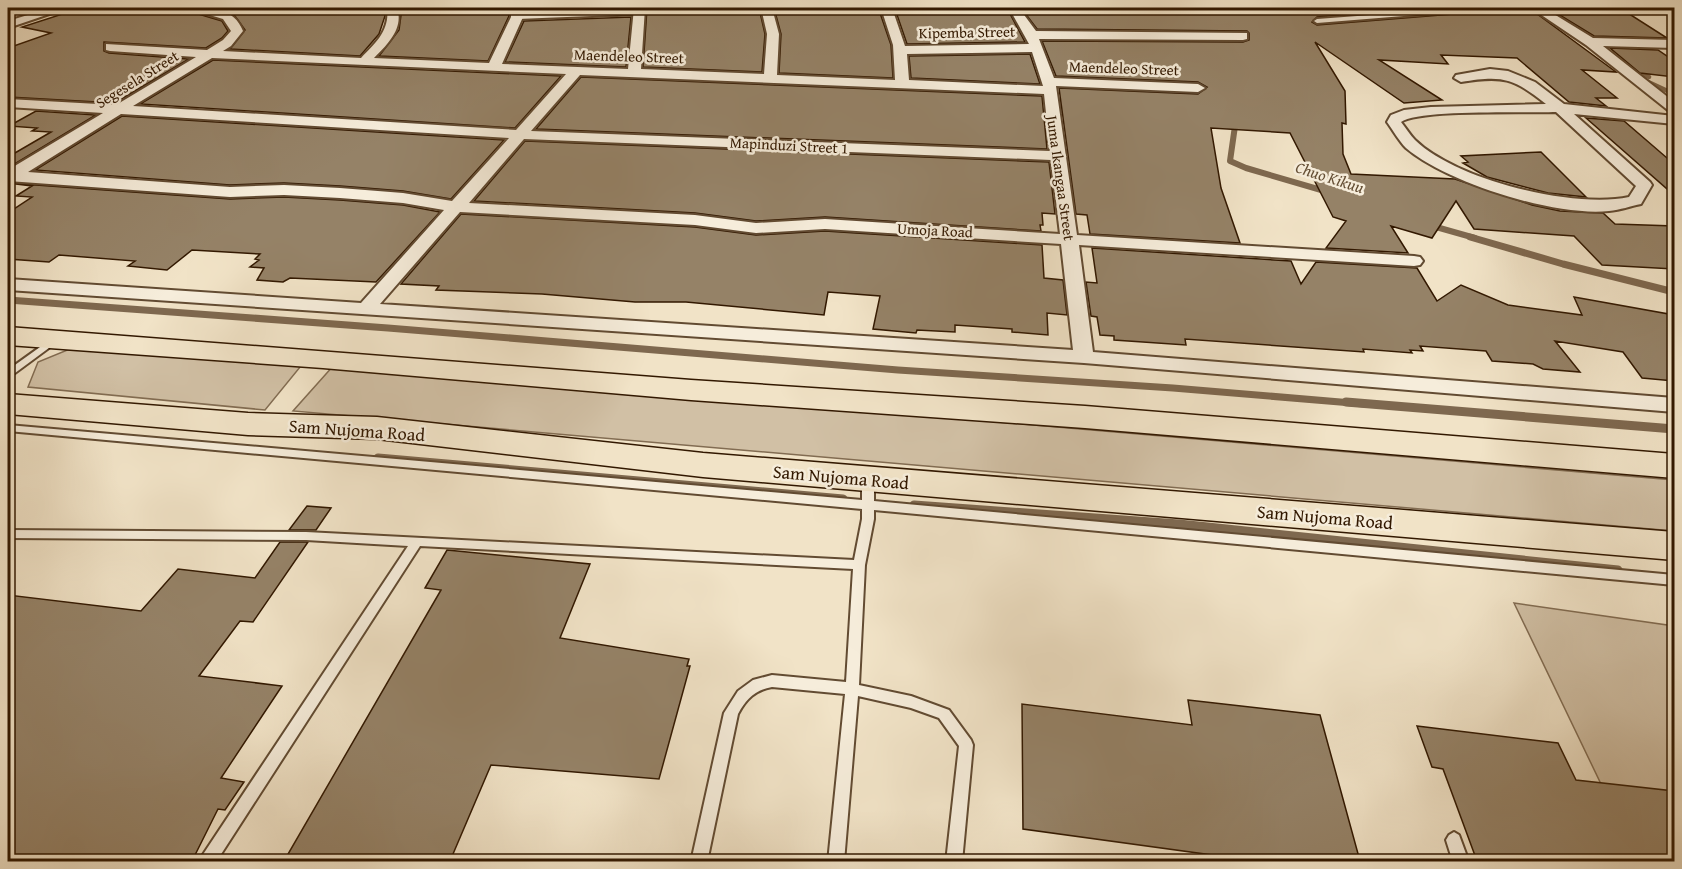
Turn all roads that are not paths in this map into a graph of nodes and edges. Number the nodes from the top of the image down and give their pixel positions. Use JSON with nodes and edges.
{"nodes":[{"id":1,"x":61,"y":8,"type":"edge"},
{"id":2,"x":197,"y":8,"type":"edge"},
{"id":3,"x":392,"y":8,"type":"edge"},
{"id":4,"x":767,"y":8,"type":"edge"},
{"id":5,"x":886,"y":8,"type":"edge"},
{"id":6,"x":1014,"y":8,"type":"edge"},
{"id":7,"x":1478,"y":8,"type":"edge"},
{"id":8,"x":1537,"y":8,"type":"edge"},
{"id":9,"x":640,"y":10,"type":"edge"},
{"id":10,"x":517,"y":12,"type":"edge"},
{"id":11,"x":1317,"y":21,"type":"dead end"},
{"id":12,"x":8,"y":25,"type":"edge"},
{"id":13,"x":1243,"y":36,"type":"dead end"},
{"id":14,"x":1034,"y":42,"type":"junction"},
{"id":15,"x":1590,"y":42,"type":"junction"},
{"id":16,"x":1674,"y":44,"type":"edge"},
{"id":17,"x":110,"y":47,"type":"dead end"},
{"id":18,"x":899,"y":50,"type":"junction"},
{"id":19,"x":208,"y":54,"type":"junction"},
{"id":20,"x":365,"y":61,"type":"junction"},
{"id":21,"x":494,"y":67,"type":"junction"},
{"id":22,"x":577,"y":70,"type":"junction"},
{"id":23,"x":634,"y":72,"type":"junction"},
{"id":24,"x":770,"y":78,"type":"junction"},
{"id":25,"x":1461,"y":78,"type":"dead end"},
{"id":26,"x":902,"y":84,"type":"junction"},
{"id":27,"x":1049,"y":86,"type":"junction"},
{"id":28,"x":1198,"y":88,"type":"dead end"},
{"id":29,"x":8,"y":103,"type":"edge"},
{"id":30,"x":121,"y":108,"type":"junction"},
{"id":31,"x":1560,"y":108,"type":"junction"},
{"id":32,"x":1674,"y":108,"type":"edge"},
{"id":33,"x":1674,"y":120,"type":"edge"},
{"id":34,"x":522,"y":133,"type":"junction"},
{"id":35,"x":1057,"y":156,"type":"junction"},
{"id":36,"x":9,"y":176,"type":"edge"},
{"id":37,"x":457,"y":207,"type":"junction"},
{"id":38,"x":1069,"y":238,"type":"junction"},
{"id":39,"x":1414,"y":261,"type":"dead end"},
{"id":40,"x":8,"y":285,"type":"edge"},
{"id":41,"x":365,"y":310,"type":"junction"},
{"id":42,"x":54,"y":339,"type":"junction"},
{"id":43,"x":12,"y":340,"type":"edge"},
{"id":44,"x":1084,"y":357,"type":"junction"},
{"id":45,"x":8,"y":374,"type":"edge"},
{"id":46,"x":8,"y":404,"type":"edge"},
{"id":47,"x":1674,"y":405,"type":"edge"},
{"id":48,"x":8,"y":426,"type":"edge"},
{"id":49,"x":377,"y":428,"type":"junction"},
{"id":50,"x":1674,"y":466,"type":"edge"},
{"id":51,"x":868,"y":493,"type":"junction"},
{"id":52,"x":8,"y":534,"type":"edge"},
{"id":53,"x":417,"y":541,"type":"junction"},
{"id":54,"x":1674,"y":546,"type":"edge"},
{"id":55,"x":859,"y":565,"type":"junction"},
{"id":56,"x":1674,"y":580,"type":"edge"},
{"id":57,"x":852,"y":689,"type":"junction"},
{"id":58,"x":1454,"y":840,"type":"dead end"},
{"id":59,"x":206,"y":861,"type":"edge"},
{"id":60,"x":699,"y":861,"type":"edge"},
{"id":61,"x":836,"y":861,"type":"edge"},
{"id":62,"x":954,"y":861,"type":"edge"},
{"id":63,"x":1461,"y":861,"type":"edge"}],
"edges":[{"from":1,"to":12,"type":"street"},
{"from":2,"to":19,"type":"street","name":"Segesela Street"},
{"from":3,"to":20,"type":"street"},
{"from":4,"to":24,"type":"street"},
{"from":5,"to":18,"type":"street"},
{"from":6,"to":14,"type":"street","name":"Juma Ikangaa Street"},
{"from":7,"to":11,"type":"lane"},
{"from":8,"to":15,"type":"street"},
{"from":9,"to":10,"type":"lane"},
{"from":9,"to":23,"type":"street"},
{"from":10,"to":21,"type":"street"},
{"from":13,"to":14,"type":"street","name":"Kipemba Street"},
{"from":14,"to":18,"type":"street","name":"Kipemba Street"},
{"from":14,"to":27,"type":"street","name":"Juma Ikangaa Street"},
{"from":15,"to":16,"type":"street"},
{"from":15,"to":32,"type":"street"},
{"from":17,"to":19,"type":"street","name":"Maendeleo Street"},
{"from":18,"to":26,"type":"street"},
{"from":19,"to":20,"type":"street","name":"Maendeleo Street"},
{"from":19,"to":30,"type":"street","name":"Segesela Street"},
{"from":20,"to":21,"type":"street","name":"Maendeleo Street"},
{"from":21,"to":22,"type":"street","name":"Maendeleo Street"},
{"from":22,"to":23,"type":"street","name":"Maendeleo Street"},
{"from":22,"to":34,"type":"street"},
{"from":23,"to":24,"type":"street","name":"Maendeleo Street"},
{"from":24,"to":26,"type":"street","name":"Maendeleo Street"},
{"from":25,"to":31,"type":"street"},
{"from":26,"to":27,"type":"street","name":"Maendeleo Street"},
{"from":27,"to":28,"type":"street","name":"Maendeleo Street"},
{"from":27,"to":35,"type":"street","name":"Juma Ikangaa Street"},
{"from":29,"to":30,"type":"street","name":"Mapinduzi Street 1"},
{"from":30,"to":34,"type":"street","name":"Mapinduzi Street 1"},
{"from":30,"to":36,"type":"street","name":"Segesela Street"},
{"from":31,"to":31,"type":"street"},
{"from":31,"to":33,"type":"street"},
{"from":34,"to":35,"type":"street","name":"Mapinduzi Street 1"},
{"from":34,"to":37,"type":"street"},
{"from":35,"to":38,"type":"street","name":"Juma Ikangaa Street"},
{"from":36,"to":37,"type":"street","name":"Umoja Road"},
{"from":37,"to":38,"type":"street","name":"Umoja Road"},
{"from":37,"to":41,"type":"street"},
{"from":38,"to":39,"type":"street","name":"Umoja Road"},
{"from":38,"to":44,"type":"street","name":"Juma Ikangaa Street"},
{"from":40,"to":41,"type":"street"},
{"from":41,"to":44,"type":"street"},
{"from":42,"to":43,"type":"main road"},
{"from":42,"to":45,"type":"lane"},
{"from":42,"to":50,"type":"main road"},
{"from":44,"to":47,"type":"street"},
{"from":46,"to":49,"type":"main road","name":"Sam Nujoma Road"},
{"from":48,"to":49,"type":"main road"},
{"from":48,"to":51,"type":"lane"},
{"from":49,"to":51,"type":"main road","name":"Sam Nujoma Road"},
{"from":51,"to":54,"type":"main road","name":"Sam Nujoma Road"},
{"from":51,"to":55,"type":"lane"},
{"from":51,"to":56,"type":"lane"},
{"from":52,"to":53,"type":"lane"},
{"from":53,"to":55,"type":"lane"},
{"from":53,"to":59,"type":"lane"},
{"from":55,"to":57,"type":"lane"},
{"from":57,"to":60,"type":"lane"},
{"from":57,"to":61,"type":"lane"},
{"from":57,"to":62,"type":"lane"},
{"from":58,"to":63,"type":"lane"}]}
